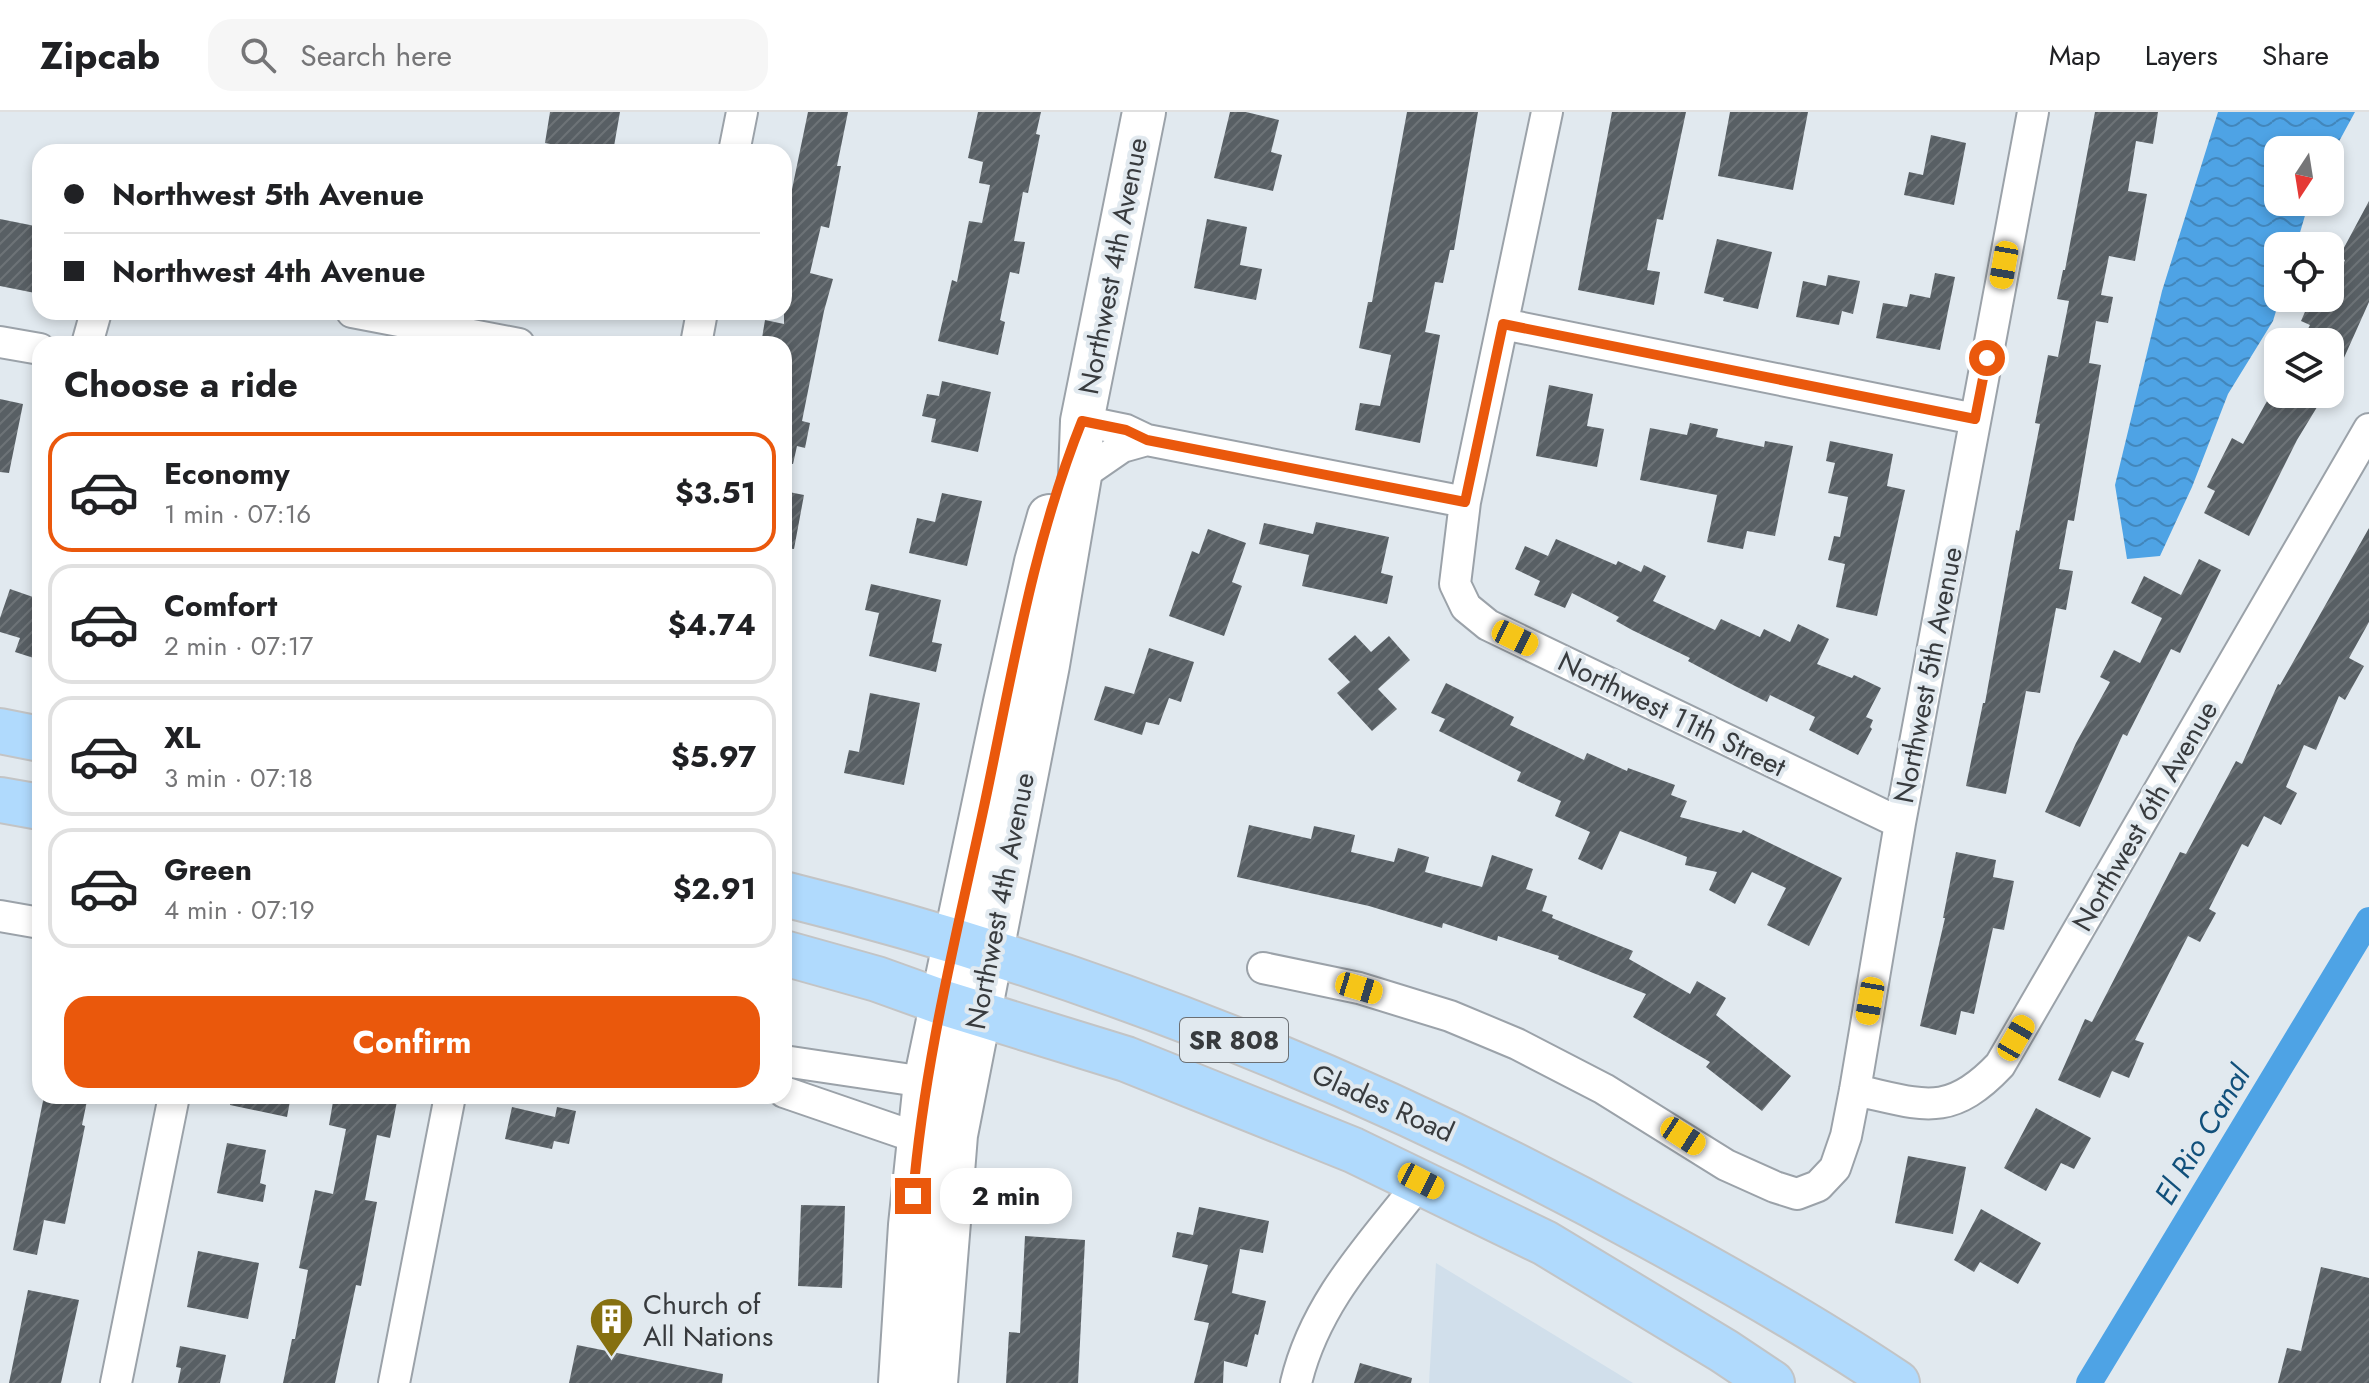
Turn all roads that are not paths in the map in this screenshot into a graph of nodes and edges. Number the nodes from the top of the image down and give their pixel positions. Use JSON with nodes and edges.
{"nodes":[{"id":1,"x":742,"y":112,"type":"edge"},
{"id":2,"x":1144,"y":112,"type":"edge"},
{"id":3,"x":1547,"y":112,"type":"edge"},
{"id":4,"x":2033,"y":112,"type":"edge"},
{"id":5,"x":736,"y":144,"type":"edge"},
{"id":6,"x":394,"y":320,"type":"edge"},
{"id":7,"x":1503,"y":324,"type":"junction"},
{"id":8,"x":477,"y":336,"type":"edge"},
{"id":9,"x":0,"y":342,"type":"edge"},
{"id":10,"x":32,"y":348,"type":"edge"},
{"id":11,"x":1975,"y":419,"type":"junction"},
{"id":12,"x":1082,"y":421,"type":"junction"},
{"id":13,"x":2369,"y":429,"type":"edge"},
{"id":14,"x":1147,"y":440,"type":"junction"},
{"id":15,"x":1080,"y":476,"type":"junction"},
{"id":16,"x":1465,"y":502,"type":"junction"},
{"id":17,"x":0,"y":731,"type":"edge"},
{"id":18,"x":32,"y":737,"type":"edge"},
{"id":19,"x":0,"y":800,"type":"edge"},
{"id":20,"x":32,"y":806,"type":"edge"},
{"id":21,"x":1900,"y":823,"type":"junction"},
{"id":22,"x":792,"y":896,"type":"edge"},
{"id":23,"x":0,"y":916,"type":"edge"},
{"id":24,"x":32,"y":922,"type":"edge"},
{"id":25,"x":973,"y":947,"type":"junction"},
{"id":26,"x":792,"y":955,"type":"edge"},
{"id":27,"x":1263,"y":968,"type":"dead end"},
{"id":28,"x":959,"y":1007,"type":"junction"},
{"id":29,"x":792,"y":1062,"type":"edge"},
{"id":30,"x":925,"y":1082,"type":"junction"},
{"id":31,"x":1855,"y":1090,"type":"junction"},
{"id":32,"x":792,"y":1095,"type":"edge"},
{"id":33,"x":172,"y":1104,"type":"edge"},
{"id":34,"x":448,"y":1104,"type":"edge"},
{"id":35,"x":918,"y":1138,"type":"junction"},
{"id":36,"x":1421,"y":1181,"type":"junction"},
{"id":37,"x":116,"y":1383,"type":"edge"},
{"id":38,"x":394,"y":1383,"type":"edge"},
{"id":39,"x":900,"y":1383,"type":"edge"},
{"id":40,"x":936,"y":1383,"type":"edge"},
{"id":41,"x":1296,"y":1383,"type":"edge"},
{"id":42,"x":1772,"y":1383,"type":"edge"},
{"id":43,"x":1897,"y":1383,"type":"edge"}],
"edges":[{"from":1,"to":5,"type":"street"},
{"from":2,"to":12,"type":"street","name":"Northwest 4th Avenue"},
{"from":3,"to":7,"type":"street","name":"Northwest 11th Street"},
{"from":4,"to":11,"type":"street","name":"Northwest 5th Avenue"},
{"from":6,"to":8,"type":"street"},
{"from":7,"to":11,"type":"street"},
{"from":7,"to":16,"type":"street","name":"Northwest 11th Street"},
{"from":9,"to":10,"type":"street"},
{"from":11,"to":21,"type":"street","name":"Northwest 5th Avenue"},
{"from":12,"to":14,"type":"street"},
{"from":12,"to":15,"type":"street","name":"Northwest 4th Avenue"},
{"from":12,"to":25,"type":"street","name":"Northwest 4th Avenue"},
{"from":13,"to":31,"type":"street","name":"Northwest 6th Avenue"},
{"from":14,"to":15,"type":"street"},
{"from":14,"to":16,"type":"street"},
{"from":15,"to":25,"type":"street","name":"Northwest 4th Avenue"},
{"from":16,"to":21,"type":"street","name":"Northwest 11th Street"},
{"from":17,"to":18,"type":"main road"},
{"from":19,"to":20,"type":"main road"},
{"from":21,"to":31,"type":"street","name":"Northwest 5th Avenue"},
{"from":22,"to":25,"type":"main road","name":"Glades Road","number":"SR 808"},
{"from":23,"to":24,"type":"street"},
{"from":25,"to":28,"type":"street","name":"Northwest 4th Avenue"},
{"from":25,"to":43,"type":"main road","name":"Glades Road","number":"SR 808"},
{"from":26,"to":28,"type":"main road","name":"Glades Road","number":"SR 808"},
{"from":27,"to":31,"type":"street","name":"Northwest 5th Avenue"},
{"from":28,"to":30,"type":"street","name":"Northwest 4th Avenue"},
{"from":28,"to":36,"type":"main road","name":"Glades Road","number":"SR 808"},
{"from":28,"to":40,"type":"street","name":"Northwest 4th Avenue"},
{"from":29,"to":30,"type":"street"},
{"from":30,"to":35,"type":"street","name":"Northwest 4th Avenue"},
{"from":32,"to":35,"type":"street"},
{"from":33,"to":37,"type":"street"},
{"from":34,"to":38,"type":"street"},
{"from":35,"to":39,"type":"street","name":"Northwest 4th Avenue"},
{"from":36,"to":41,"type":"street"},
{"from":36,"to":42,"type":"main road","name":"Glades Road","number":"SR 808"}]}
